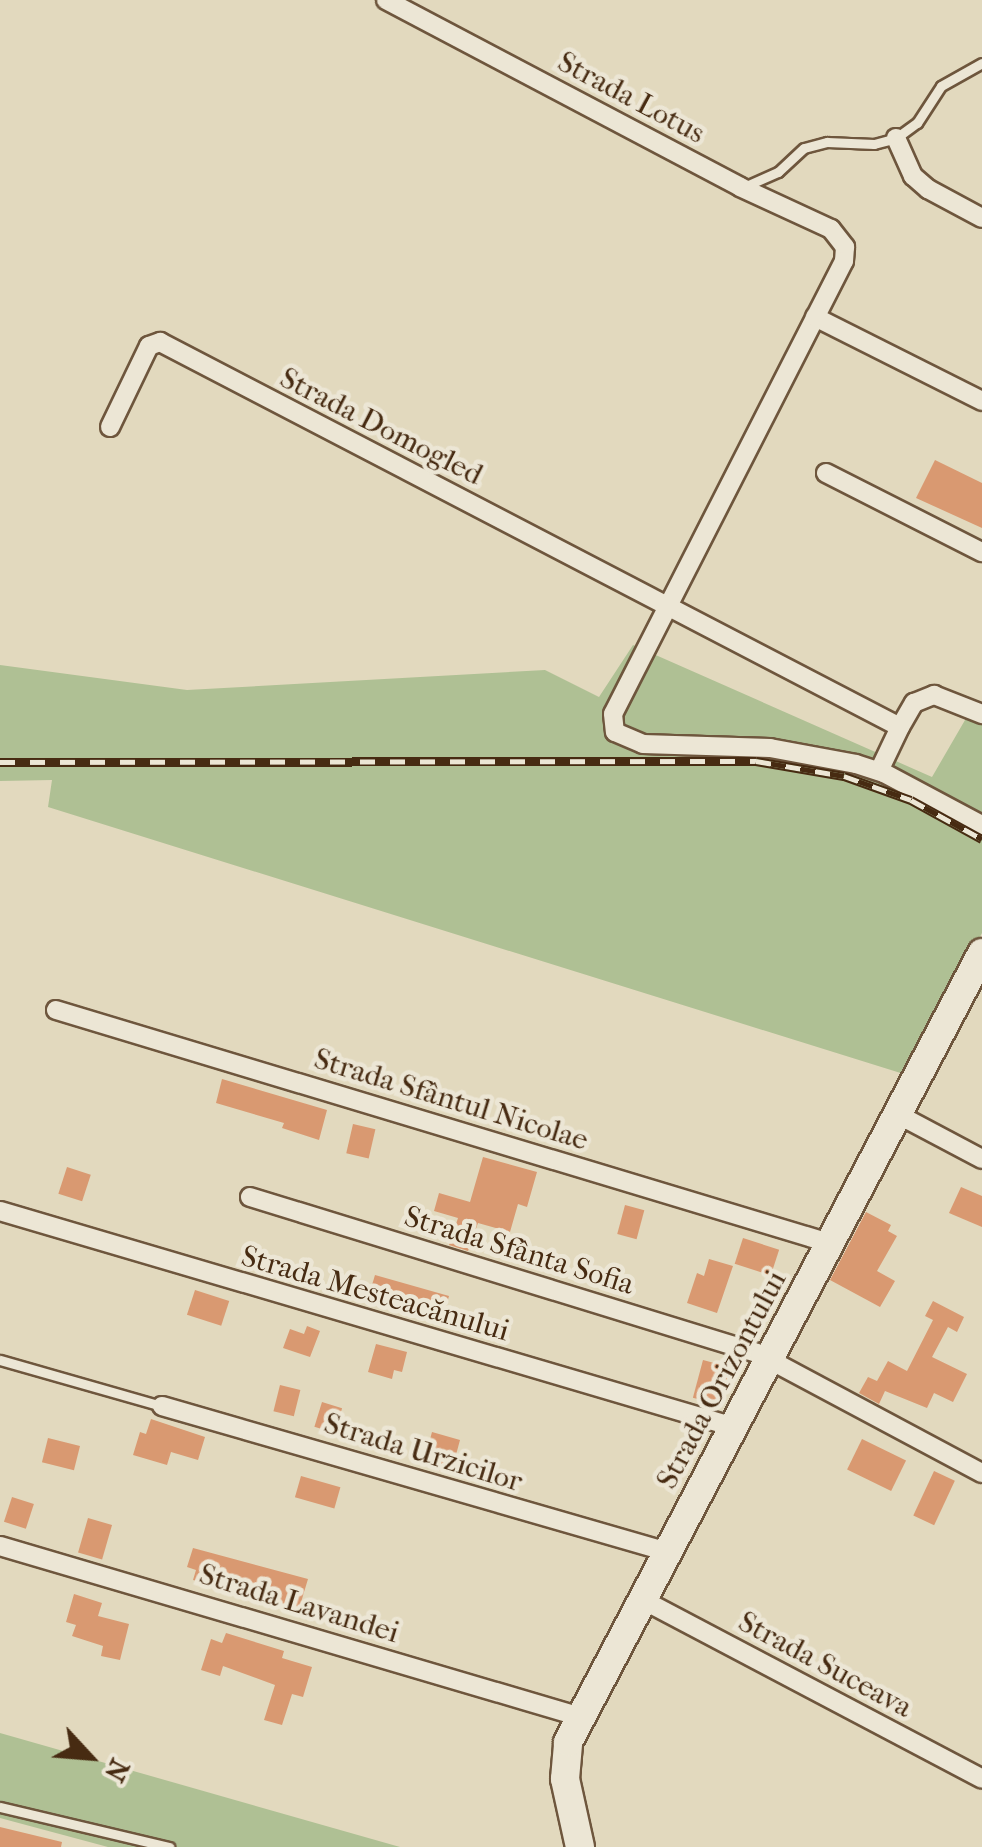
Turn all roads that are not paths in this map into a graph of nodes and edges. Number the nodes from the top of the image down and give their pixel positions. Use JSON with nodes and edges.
{"nodes":[{"id":1,"x":386,"y":0,"type":"edge"},
{"id":2,"x":982,"y":63,"type":"edge"},
{"id":3,"x":896,"y":138,"type":"junction"},
{"id":4,"x":740,"y":187,"type":"junction"},
{"id":5,"x":982,"y":218,"type":"edge"},
{"id":6,"x":815,"y":318,"type":"junction"},
{"id":7,"x":982,"y":401,"type":"edge"},
{"id":8,"x":110,"y":427,"type":"dead end"},
{"id":9,"x":826,"y":473,"type":"dead end"},
{"id":10,"x":982,"y":552,"type":"edge"},
{"id":11,"x":667,"y":607,"type":"junction"},
{"id":12,"x":982,"y":714,"type":"edge"},
{"id":13,"x":900,"y":727,"type":"junction"},
{"id":14,"x":879,"y":771,"type":"junction"},
{"id":15,"x":982,"y":825,"type":"edge"},
{"id":16,"x":982,"y":953,"type":"edge"},
{"id":17,"x":56,"y":1010,"type":"dead end"},
{"id":18,"x":897,"y":1114,"type":"junction"},
{"id":19,"x":982,"y":1159,"type":"edge"},
{"id":20,"x":250,"y":1197,"type":"dead end"},
{"id":21,"x":0,"y":1212,"type":"edge"},
{"id":22,"x":829,"y":1243,"type":"junction"},
{"id":23,"x":0,"y":1360,"type":"edge"},
{"id":24,"x":769,"y":1362,"type":"junction"},
{"id":25,"x":162,"y":1406,"type":"joint"},
{"id":26,"x":734,"y":1427,"type":"junction"},
{"id":27,"x":982,"y":1473,"type":"edge"},
{"id":28,"x":0,"y":1546,"type":"edge"},
{"id":29,"x":668,"y":1552,"type":"junction"},
{"id":30,"x":643,"y":1600,"type":"junction"},
{"id":31,"x":581,"y":1716,"type":"junction"},
{"id":32,"x":982,"y":1779,"type":"edge"},
{"id":33,"x":0,"y":1807,"type":"edge"},
{"id":34,"x":169,"y":1847,"type":"edge"},
{"id":35,"x":580,"y":1847,"type":"edge"}],
"edges":[{"from":1,"to":4,"type":"street","name":"Strada Lotus"},
{"from":2,"to":3,"type":"lane"},
{"from":3,"to":4,"type":"lane"},
{"from":3,"to":5,"type":"street"},
{"from":4,"to":6,"type":"street","name":"Strada Lotus"},
{"from":6,"to":7,"type":"street"},
{"from":6,"to":11,"type":"street"},
{"from":8,"to":11,"type":"street","name":"Strada Domogled"},
{"from":9,"to":10,"type":"street"},
{"from":11,"to":13,"type":"street"},
{"from":11,"to":14,"type":"street"},
{"from":12,"to":13,"type":"street"},
{"from":13,"to":14,"type":"street"},
{"from":14,"to":15,"type":"street"},
{"from":16,"to":18,"type":"street","name":"Strada Orizontului"},
{"from":17,"to":22,"type":"street","name":"Strada Sfântul Nicolae"},
{"from":18,"to":19,"type":"street"},
{"from":18,"to":22,"type":"street","name":"Strada Orizontului"},
{"from":20,"to":24,"type":"street","name":"Strada Sfânta Sofia"},
{"from":21,"to":26,"type":"street","name":"Strada Mesteacănului"},
{"from":22,"to":24,"type":"street","name":"Strada Orizontului"},
{"from":23,"to":25,"type":"lane"},
{"from":24,"to":26,"type":"street","name":"Strada Orizontului"},
{"from":24,"to":27,"type":"street","name":"Strada Sfânta Sofia"},
{"from":25,"to":29,"type":"street","name":"Strada Urzicilor"},
{"from":26,"to":29,"type":"street","name":"Strada Orizontului"},
{"from":28,"to":31,"type":"street","name":"Strada Lavandei"},
{"from":29,"to":30,"type":"street","name":"Strada Orizontului"},
{"from":30,"to":31,"type":"street","name":"Strada Orizontului"},
{"from":30,"to":32,"type":"street","name":"Strada Suceava"},
{"from":31,"to":35,"type":"street","name":"Strada Orizontului"},
{"from":33,"to":34,"type":"lane"}]}
